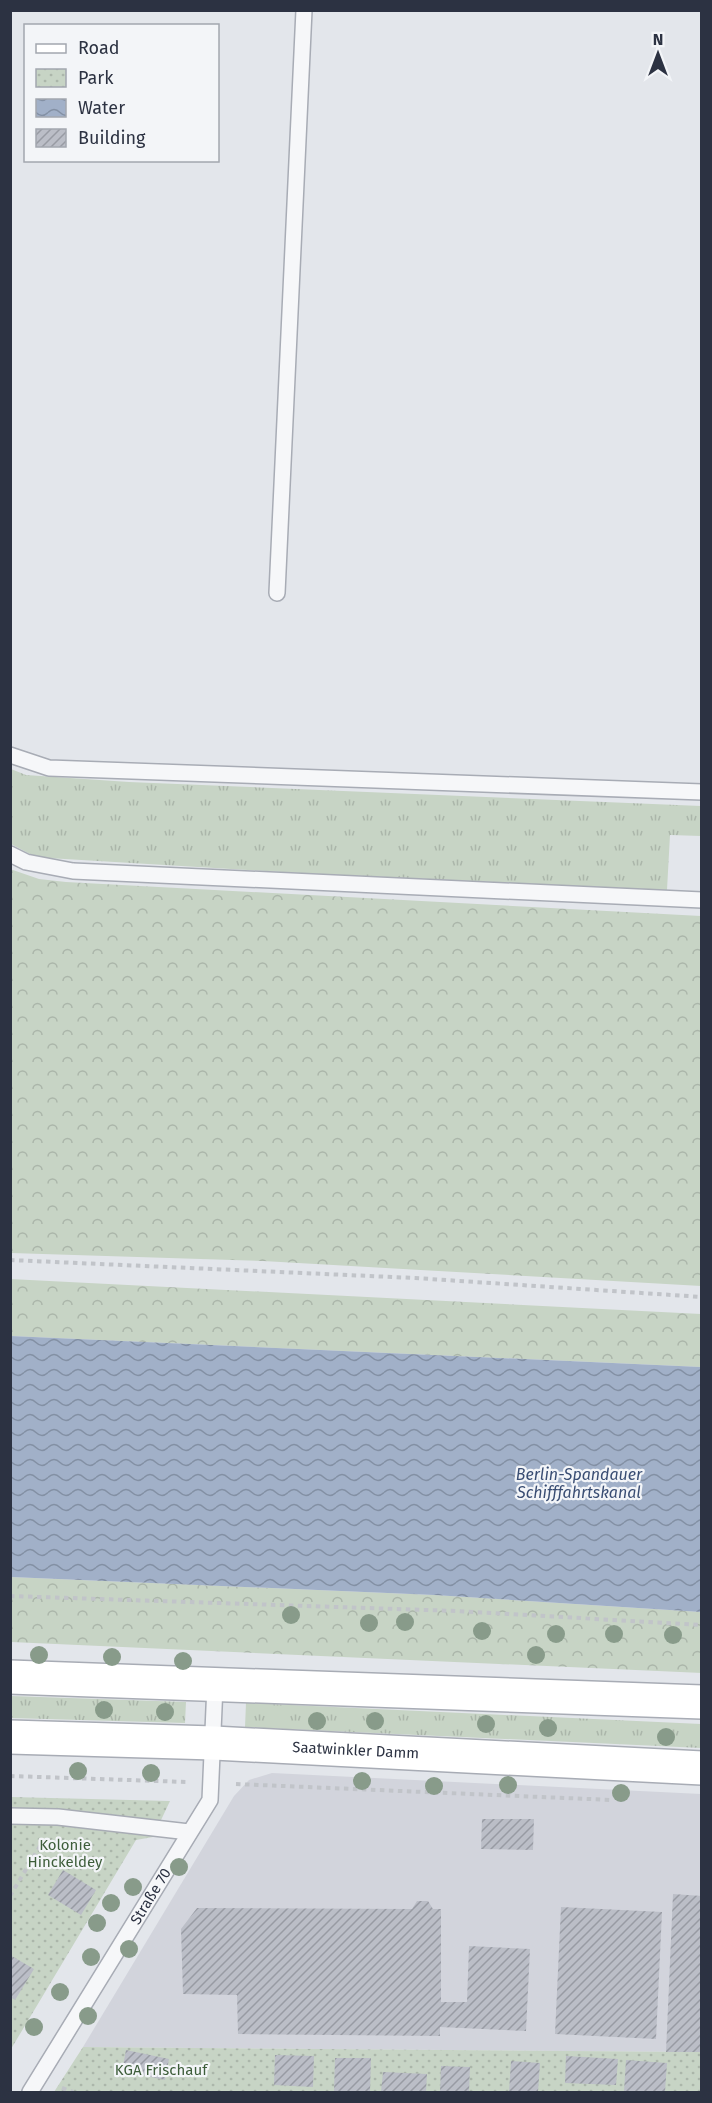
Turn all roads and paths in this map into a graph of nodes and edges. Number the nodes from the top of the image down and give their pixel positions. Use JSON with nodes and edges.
{"nodes":[{"id":1,"x":304,"y":10,"type":"edge"},
{"id":2,"x":277,"y":593,"type":"dead end"},
{"id":3,"x":10,"y":755,"type":"edge"},
{"id":4,"x":702,"y":792,"type":"edge"},
{"id":5,"x":10,"y":854,"type":"edge"},
{"id":6,"x":702,"y":900,"type":"edge"},
{"id":7,"x":10,"y":1260,"type":"edge"},
{"id":8,"x":702,"y":1297,"type":"edge"},
{"id":9,"x":10,"y":1596,"type":"edge"},
{"id":10,"x":702,"y":1625,"type":"edge"},
{"id":11,"x":10,"y":1677,"type":"edge"},
{"id":12,"x":215,"y":1685,"type":"junction"},
{"id":13,"x":702,"y":1702,"type":"edge"},
{"id":14,"x":10,"y":1737,"type":"edge"},
{"id":15,"x":214,"y":1743,"type":"junction"},
{"id":16,"x":702,"y":1768,"type":"edge"},
{"id":17,"x":10,"y":1776,"type":"edge"},
{"id":18,"x":211,"y":1783,"type":"junction"},
{"id":19,"x":617,"y":1800,"type":"dead end"},
{"id":20,"x":10,"y":1816,"type":"edge"},
{"id":21,"x":58,"y":1817,"type":"junction"},
{"id":22,"x":189,"y":1832,"type":"junction"},
{"id":23,"x":10,"y":1896,"type":"edge"},
{"id":24,"x":30,"y":2092,"type":"edge"}],
"edges":[{"from":1,"to":2,"type":"lane"},
{"from":3,"to":4,"type":"lane"},
{"from":5,"to":6,"type":"lane"},
{"from":7,"to":8,"type":"path"},
{"from":9,"to":10,"type":"path"},
{"from":11,"to":12,"type":"main road"},
{"from":12,"to":13,"type":"main road"},
{"from":12,"to":15,"type":"lane","name":"Straße 70"},
{"from":14,"to":15,"type":"main road","name":"Saatwinkler Damm"},
{"from":15,"to":16,"type":"main road","name":"Saatwinkler Damm"},
{"from":15,"to":18,"type":"lane","name":"Straße 70"},
{"from":17,"to":18,"type":"path"},
{"from":18,"to":19,"type":"path"},
{"from":18,"to":22,"type":"lane","name":"Straße 70"},
{"from":20,"to":21,"type":"lane"},
{"from":21,"to":22,"type":"lane"},
{"from":21,"to":23,"type":"path"},
{"from":22,"to":24,"type":"lane","name":"Straße 70"}]}
